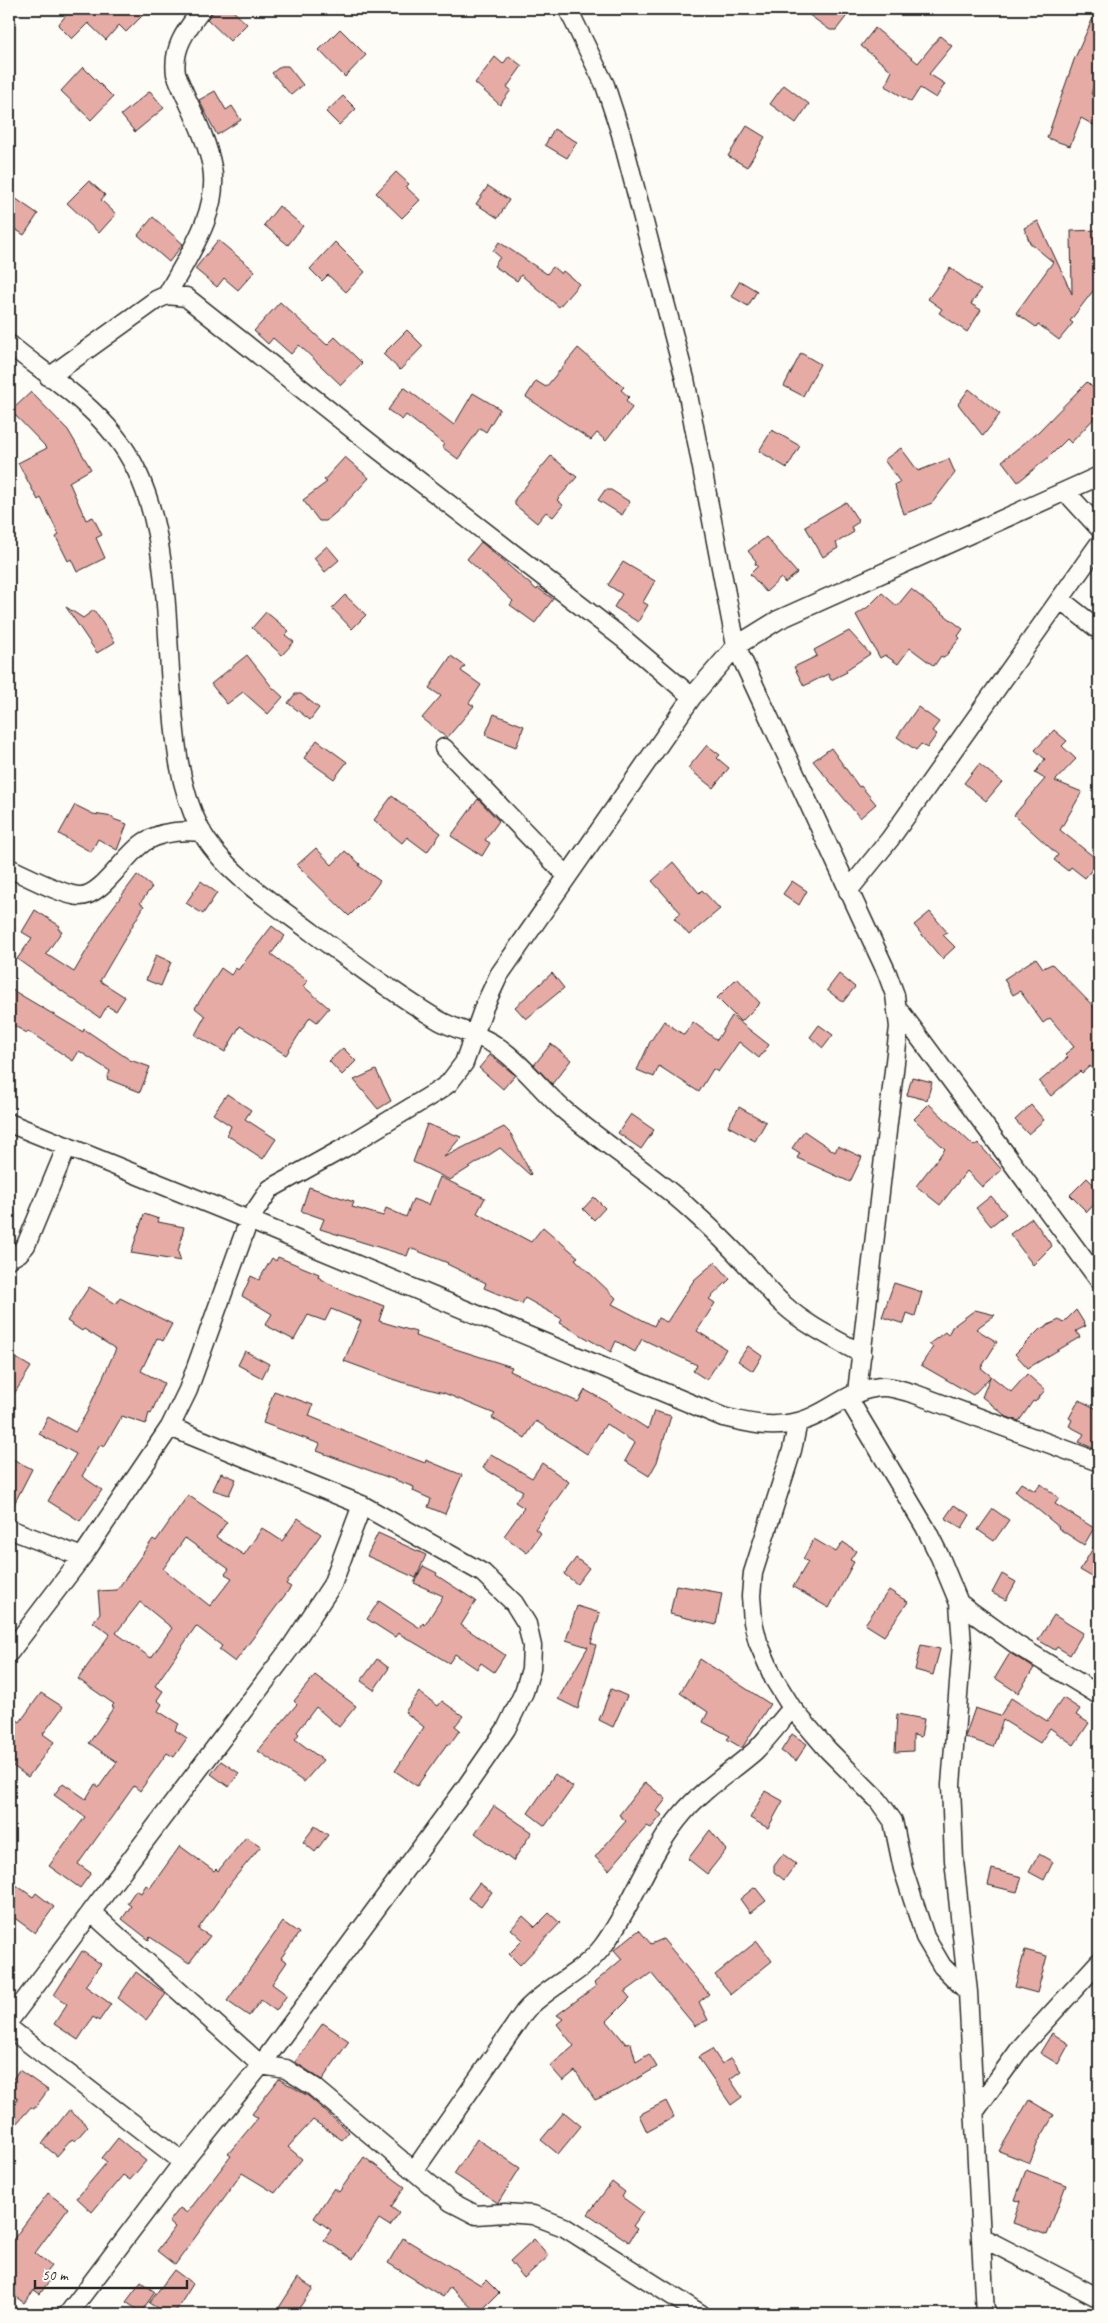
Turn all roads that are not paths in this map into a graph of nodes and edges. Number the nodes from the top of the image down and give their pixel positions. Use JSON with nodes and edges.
{"nodes":[{"id":1,"x":202,"y":9,"type":"edge"},
{"id":2,"x":568,"y":9,"type":"edge"},
{"id":3,"x":167,"y":295,"type":"junction"},
{"id":4,"x":9,"y":344,"type":"edge"},
{"id":5,"x":49,"y":377,"type":"junction"},
{"id":6,"x":1099,"y":476,"type":"edge"},
{"id":7,"x":1066,"y":492,"type":"junction"},
{"id":8,"x":1099,"y":528,"type":"edge"},
{"id":9,"x":1099,"y":544,"type":"edge"},
{"id":10,"x":1061,"y":600,"type":"junction"},
{"id":11,"x":1099,"y":630,"type":"edge"},
{"id":12,"x":736,"y":646,"type":"junction"},
{"id":13,"x":692,"y":697,"type":"junction"},
{"id":14,"x":444,"y":748,"type":"dead end"},
{"id":15,"x":202,"y":832,"type":"junction"},
{"id":16,"x":9,"y":868,"type":"edge"},
{"id":17,"x":567,"y":876,"type":"junction"},
{"id":18,"x":848,"y":891,"type":"junction"},
{"id":19,"x":898,"y":1010,"type":"junction"},
{"id":20,"x":474,"y":1034,"type":"junction"},
{"id":21,"x":9,"y":1123,"type":"edge"},
{"id":22,"x":67,"y":1146,"type":"junction"},
{"id":23,"x":249,"y":1220,"type":"junction"},
{"id":24,"x":9,"y":1259,"type":"edge"},
{"id":25,"x":1099,"y":1280,"type":"edge"},
{"id":26,"x":862,"y":1354,"type":"junction"},
{"id":27,"x":853,"y":1395,"type":"junction"},
{"id":28,"x":798,"y":1422,"type":"junction"},
{"id":29,"x":170,"y":1426,"type":"junction"},
{"id":30,"x":1099,"y":1462,"type":"edge"},
{"id":31,"x":362,"y":1506,"type":"junction"},
{"id":32,"x":9,"y":1529,"type":"edge"},
{"id":33,"x":82,"y":1557,"type":"junction"},
{"id":34,"x":959,"y":1603,"type":"junction"},
{"id":35,"x":9,"y":1653,"type":"edge"},
{"id":36,"x":1099,"y":1695,"type":"edge"},
{"id":37,"x":792,"y":1708,"type":"junction"},
{"id":38,"x":90,"y":1912,"type":"junction"},
{"id":39,"x":1099,"y":1962,"type":"edge"},
{"id":40,"x":968,"y":1992,"type":"junction"},
{"id":41,"x":9,"y":2021,"type":"edge"},
{"id":42,"x":9,"y":2028,"type":"edge"},
{"id":43,"x":261,"y":2065,"type":"junction"},
{"id":44,"x":975,"y":2111,"type":"junction"},
{"id":45,"x":183,"y":2162,"type":"junction"},
{"id":46,"x":414,"y":2171,"type":"junction"},
{"id":47,"x":981,"y":2237,"type":"junction"},
{"id":48,"x":1099,"y":2298,"type":"edge"},
{"id":49,"x":680,"y":2308,"type":"edge"},
{"id":50,"x":68,"y":2314,"type":"edge"},
{"id":51,"x":701,"y":2314,"type":"edge"},
{"id":52,"x":985,"y":2314,"type":"edge"}],
"edges":[{"from":1,"to":3,"type":"street"},
{"from":2,"to":12,"type":"street"},
{"from":3,"to":5,"type":"street"},
{"from":3,"to":13,"type":"street"},
{"from":4,"to":5,"type":"street"},
{"from":5,"to":15,"type":"street"},
{"from":6,"to":7,"type":"street"},
{"from":7,"to":8,"type":"street"},
{"from":7,"to":12,"type":"street"},
{"from":9,"to":10,"type":"street"},
{"from":10,"to":11,"type":"street"},
{"from":10,"to":18,"type":"street"},
{"from":12,"to":13,"type":"street"},
{"from":12,"to":18,"type":"street"},
{"from":13,"to":17,"type":"street"},
{"from":14,"to":17,"type":"street"},
{"from":15,"to":16,"type":"street"},
{"from":15,"to":20,"type":"street"},
{"from":17,"to":20,"type":"street"},
{"from":18,"to":19,"type":"street"},
{"from":19,"to":25,"type":"street"},
{"from":19,"to":26,"type":"street"},
{"from":20,"to":23,"type":"street"},
{"from":20,"to":26,"type":"street"},
{"from":21,"to":22,"type":"street"},
{"from":22,"to":23,"type":"street"},
{"from":22,"to":24,"type":"street"},
{"from":23,"to":28,"type":"street"},
{"from":23,"to":29,"type":"street"},
{"from":26,"to":27,"type":"street"},
{"from":27,"to":28,"type":"street"},
{"from":27,"to":30,"type":"street"},
{"from":27,"to":34,"type":"street"},
{"from":28,"to":37,"type":"street"},
{"from":29,"to":31,"type":"street"},
{"from":29,"to":33,"type":"street"},
{"from":31,"to":38,"type":"street"},
{"from":31,"to":43,"type":"street"},
{"from":32,"to":33,"type":"street"},
{"from":33,"to":35,"type":"street"},
{"from":34,"to":36,"type":"street"},
{"from":34,"to":40,"type":"street"},
{"from":37,"to":40,"type":"street"},
{"from":37,"to":46,"type":"street"},
{"from":38,"to":41,"type":"street"},
{"from":38,"to":43,"type":"street"},
{"from":39,"to":44,"type":"street"},
{"from":40,"to":44,"type":"street"},
{"from":42,"to":45,"type":"street"},
{"from":43,"to":45,"type":"street"},
{"from":43,"to":46,"type":"street"},
{"from":44,"to":47,"type":"street"},
{"from":45,"to":50,"type":"street"},
{"from":46,"to":49,"type":"street"},
{"from":47,"to":48,"type":"street"},
{"from":47,"to":52,"type":"street"},
{"from":49,"to":51,"type":"street"}]}
